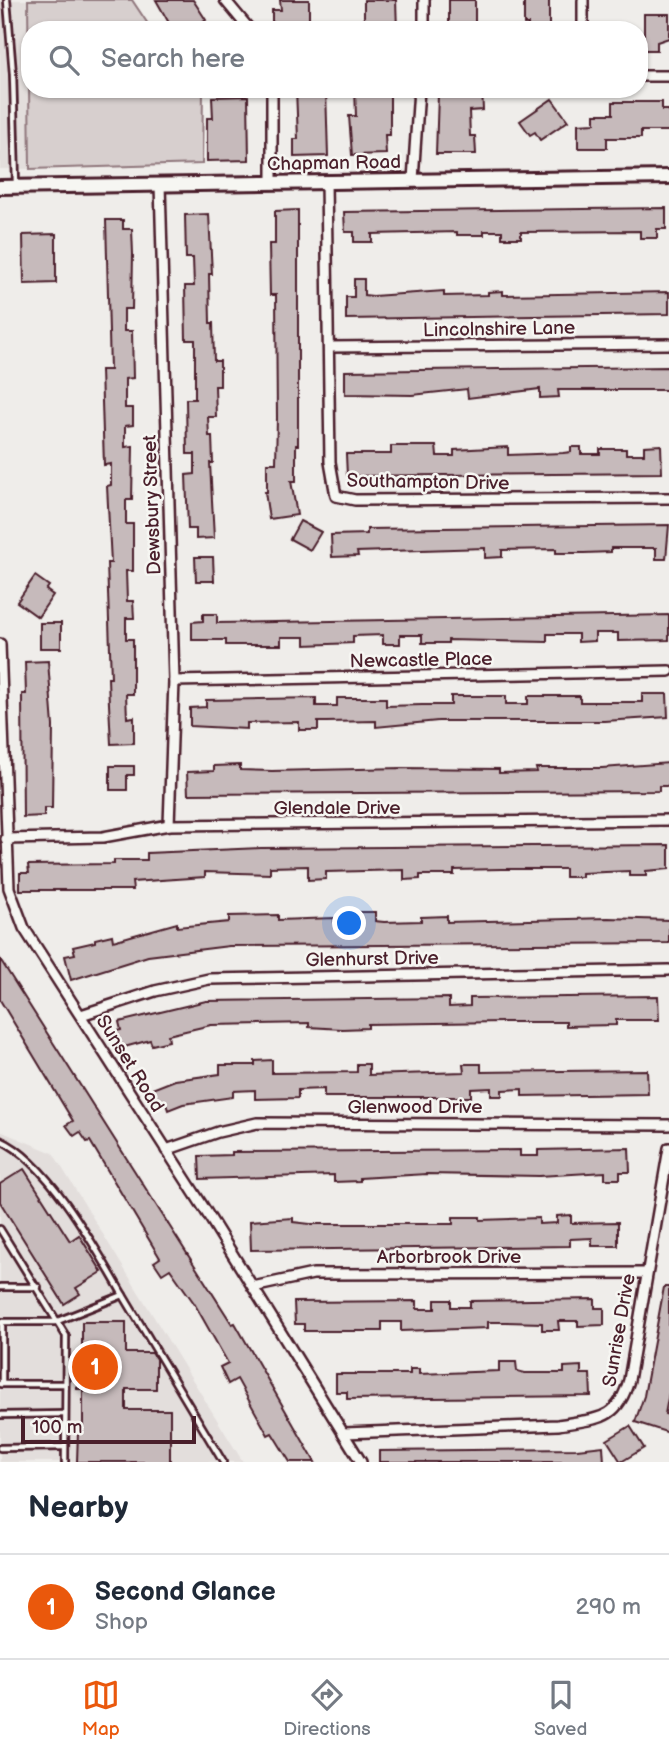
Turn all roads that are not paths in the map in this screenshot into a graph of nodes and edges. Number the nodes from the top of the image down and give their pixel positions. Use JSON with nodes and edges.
{"nodes":[{"id":1,"x":7,"y":0,"type":"edge"},
{"id":2,"x":225,"y":0,"type":"edge"},
{"id":3,"x":424,"y":0,"type":"edge"},
{"id":4,"x":583,"y":0,"type":"edge"},
{"id":5,"x":242,"y":21,"type":"edge"},
{"id":6,"x":424,"y":21,"type":"edge"},
{"id":7,"x":583,"y":21,"type":"edge"},
{"id":8,"x":669,"y":75,"type":"edge"},
{"id":9,"x":648,"y":76,"type":"edge"},
{"id":10,"x":272,"y":98,"type":"edge"},
{"id":11,"x":418,"y":98,"type":"edge"},
{"id":12,"x":669,"y":177,"type":"edge"},
{"id":13,"x":413,"y":180,"type":"junction"},
{"id":14,"x":272,"y":181,"type":"junction"},
{"id":15,"x":326,"y":181,"type":"junction"},
{"id":16,"x":160,"y":184,"type":"junction"},
{"id":17,"x":0,"y":187,"type":"edge"},
{"id":18,"x":16,"y":187,"type":"junction"},
{"id":19,"x":669,"y":344,"type":"edge"},
{"id":20,"x":329,"y":347,"type":"junction"},
{"id":21,"x":669,"y":498,"type":"edge"},
{"id":22,"x":0,"y":643,"type":"edge"},
{"id":23,"x":669,"y":671,"type":"edge"},
{"id":24,"x":174,"y":681,"type":"junction"},
{"id":25,"x":669,"y":820,"type":"edge"},
{"id":26,"x":169,"y":825,"type":"junction"},
{"id":27,"x":6,"y":839,"type":"junction"},
{"id":28,"x":669,"y":970,"type":"edge"},
{"id":29,"x":81,"y":1015,"type":"junction"},
{"id":30,"x":669,"y":1125,"type":"edge"},
{"id":31,"x":0,"y":1140,"type":"edge"},
{"id":32,"x":669,"y":1148,"type":"edge"},
{"id":33,"x":166,"y":1150,"type":"junction"},
{"id":34,"x":0,"y":1229,"type":"edge"},
{"id":35,"x":646,"y":1273,"type":"junction"},
{"id":36,"x":0,"y":1287,"type":"edge"},
{"id":37,"x":38,"y":1287,"type":"junction"},
{"id":38,"x":253,"y":1287,"type":"junction"},
{"id":39,"x":122,"y":1296,"type":"junction"},
{"id":40,"x":1,"y":1322,"type":"edge"},
{"id":41,"x":55,"y":1322,"type":"junction"},
{"id":42,"x":1,"y":1384,"type":"edge"},
{"id":43,"x":65,"y":1384,"type":"junction"},
{"id":44,"x":65,"y":1414,"type":"junction"},
{"id":45,"x":0,"y":1415,"type":"edge"},
{"id":46,"x":344,"y":1433,"type":"junction"},
{"id":47,"x":65,"y":1447,"type":"junction"},
{"id":48,"x":0,"y":1448,"type":"edge"},
{"id":49,"x":65,"y":1462,"type":"edge"},
{"id":50,"x":223,"y":1462,"type":"edge"},
{"id":51,"x":360,"y":1462,"type":"edge"}],
"edges":[{"from":1,"to":18,"type":"lane"},
{"from":2,"to":5,"type":"street"},
{"from":3,"to":6,"type":"street"},
{"from":4,"to":7,"type":"street"},
{"from":8,"to":9,"type":"street"},
{"from":10,"to":14,"type":"street"},
{"from":11,"to":13,"type":"street"},
{"from":12,"to":13,"type":"street","name":"Chapman Road"},
{"from":13,"to":15,"type":"street","name":"Chapman Road"},
{"from":14,"to":15,"type":"street","name":"Chapman Road"},
{"from":14,"to":16,"type":"street","name":"Chapman Road"},
{"from":15,"to":20,"type":"street","name":"Southampton Drive"},
{"from":16,"to":18,"type":"street","name":"Chapman Road"},
{"from":16,"to":24,"type":"street","name":"Dewsbury Street"},
{"from":17,"to":18,"type":"street","name":"Chapman Road"},
{"from":19,"to":20,"type":"street","name":"Lincolnshire Lane"},
{"from":20,"to":21,"type":"street","name":"Southampton Drive"},
{"from":22,"to":27,"type":"street","name":"Sunset Road"},
{"from":23,"to":24,"type":"street","name":"Newcastle Place"},
{"from":24,"to":26,"type":"street","name":"Dewsbury Street"},
{"from":25,"to":26,"type":"street","name":"Glendale Drive"},
{"from":26,"to":27,"type":"street","name":"Glendale Drive"},
{"from":27,"to":29,"type":"street","name":"Sunset Road"},
{"from":28,"to":29,"type":"street","name":"Glenhurst Drive"},
{"from":29,"to":33,"type":"street","name":"Sunset Road"},
{"from":30,"to":33,"type":"street","name":"Glenwood Drive"},
{"from":31,"to":39,"type":"lane"},
{"from":32,"to":35,"type":"street","name":"Sunrise Drive"},
{"from":33,"to":38,"type":"street","name":"Sunset Road"},
{"from":34,"to":37,"type":"lane"},
{"from":35,"to":38,"type":"street","name":"Arborbrook Drive"},
{"from":35,"to":46,"type":"street","name":"Sunrise Drive"},
{"from":36,"to":37,"type":"lane"},
{"from":37,"to":41,"type":"lane"},
{"from":38,"to":46,"type":"street","name":"Sunset Road"},
{"from":39,"to":41,"type":"lane"},
{"from":39,"to":50,"type":"lane"},
{"from":40,"to":41,"type":"lane"},
{"from":40,"to":42,"type":"lane"},
{"from":41,"to":43,"type":"lane"},
{"from":42,"to":43,"type":"lane"},
{"from":43,"to":44,"type":"lane"},
{"from":44,"to":45,"type":"lane"},
{"from":44,"to":47,"type":"lane"},
{"from":46,"to":51,"type":"street","name":"Sunset Road"},
{"from":47,"to":48,"type":"lane"},
{"from":47,"to":49,"type":"lane"}]}
